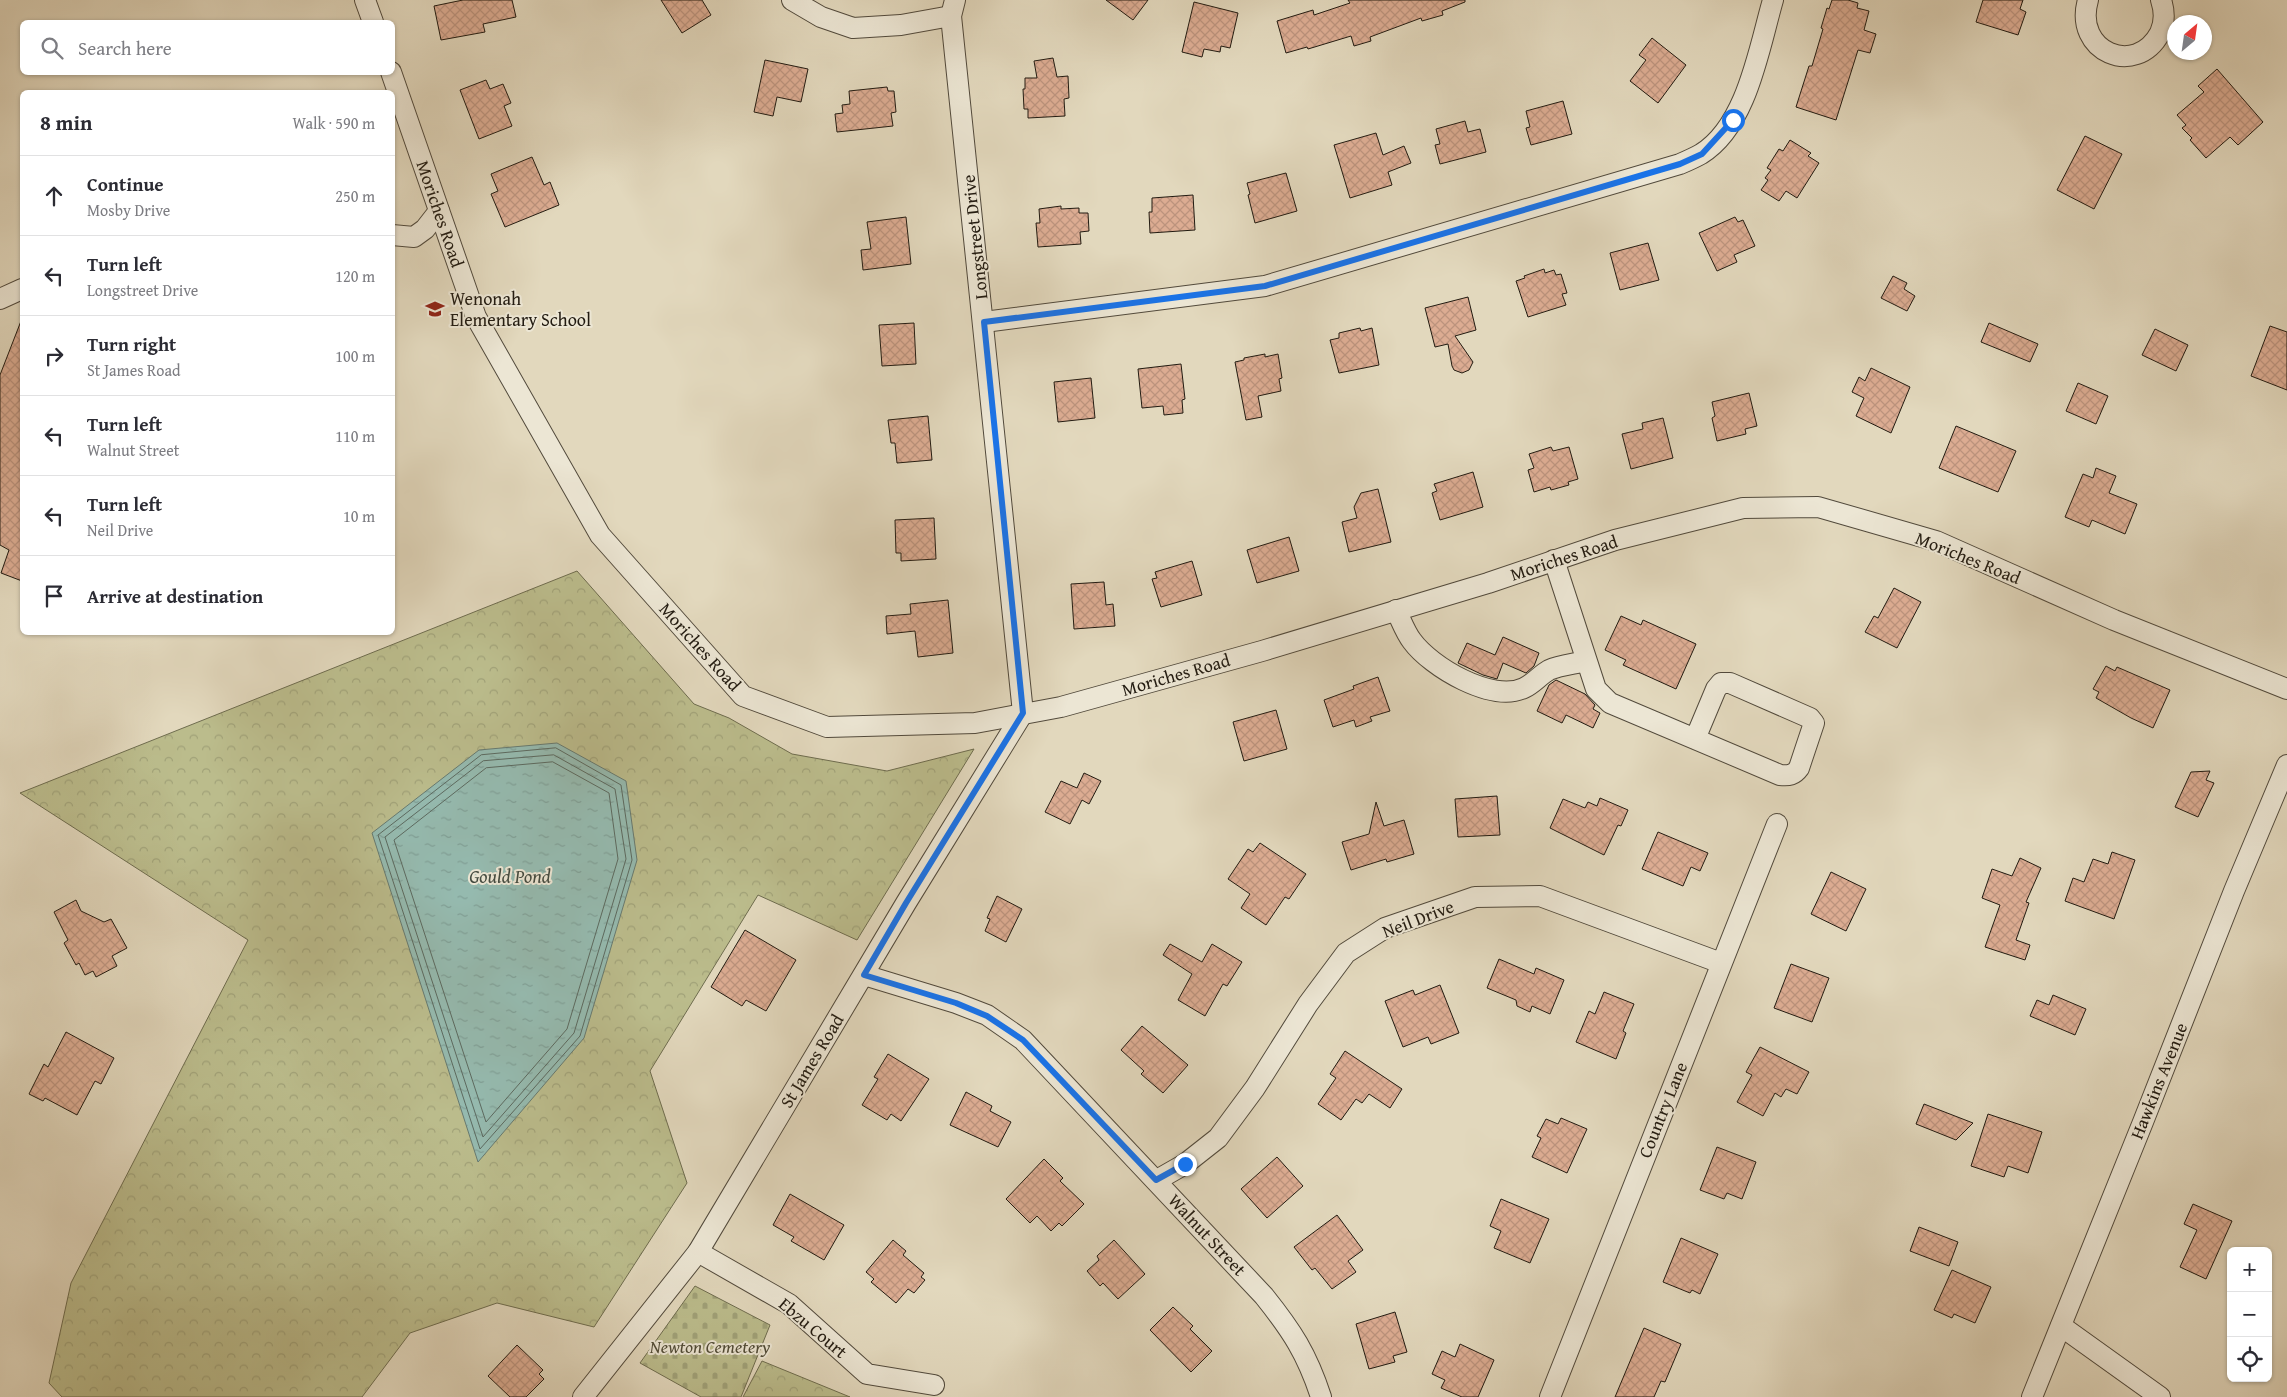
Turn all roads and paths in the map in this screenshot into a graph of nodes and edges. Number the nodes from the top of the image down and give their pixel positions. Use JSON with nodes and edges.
{"nodes":[{"id":1,"x":365,"y":0,"type":"edge"},
{"id":2,"x":792,"y":0,"type":"edge"},
{"id":3,"x":1773,"y":0,"type":"edge"},
{"id":4,"x":2088,"y":0,"type":"edge"},
{"id":5,"x":2161,"y":0,"type":"edge"},
{"id":6,"x":953,"y":8,"type":"edge"},
{"id":7,"x":372,"y":20,"type":"edge"},
{"id":8,"x":392,"y":75,"type":"edge"},
{"id":9,"x":439,"y":211,"type":"junction"},
{"id":10,"x":395,"y":235,"type":"edge"},
{"id":11,"x":20,"y":290,"type":"edge"},
{"id":12,"x":0,"y":299,"type":"edge"},
{"id":13,"x":984,"y":322,"type":"junction"},
{"id":14,"x":1554,"y":560,"type":"junction"},
{"id":15,"x":1396,"y":610,"type":"junction"},
{"id":16,"x":1586,"y":661,"type":"junction"},
{"id":17,"x":2287,"y":689,"type":"edge"},
{"id":18,"x":1023,"y":713,"type":"junction"},
{"id":19,"x":1695,"y":739,"type":"junction"},
{"id":20,"x":2287,"y":765,"type":"edge"},
{"id":21,"x":1777,"y":824,"type":"dead end"},
{"id":22,"x":1721,"y":963,"type":"junction"},
{"id":23,"x":864,"y":975,"type":"junction"},
{"id":24,"x":1156,"y":1180,"type":"junction"},
{"id":25,"x":698,"y":1252,"type":"junction"},
{"id":26,"x":2061,"y":1326,"type":"junction"},
{"id":27,"x":934,"y":1385,"type":"dead end"},
{"id":28,"x":583,"y":1397,"type":"edge"},
{"id":29,"x":1321,"y":1397,"type":"edge"},
{"id":30,"x":1550,"y":1397,"type":"edge"},
{"id":31,"x":2032,"y":1397,"type":"edge"},
{"id":32,"x":2160,"y":1397,"type":"edge"}],
"edges":[{"from":1,"to":7,"type":"street"},
{"from":2,"to":6,"type":"street"},
{"from":3,"to":13,"type":"street"},
{"from":4,"to":5,"type":"street"},
{"from":6,"to":13,"type":"street","name":"Longstreet Drive"},
{"from":8,"to":9,"type":"street","name":"Moriches Road"},
{"from":9,"to":10,"type":"street"},
{"from":9,"to":18,"type":"street","name":"Moriches Road"},
{"from":11,"to":12,"type":"street"},
{"from":13,"to":18,"type":"street","name":"Longstreet Drive"},
{"from":14,"to":15,"type":"street","name":"Moriches Road"},
{"from":14,"to":16,"type":"street"},
{"from":14,"to":17,"type":"street","name":"Moriches Road"},
{"from":15,"to":16,"type":"street"},
{"from":15,"to":18,"type":"street","name":"Moriches Road"},
{"from":16,"to":19,"type":"street"},
{"from":18,"to":23,"type":"street","name":"St James Road"},
{"from":19,"to":19,"type":"street"},
{"from":20,"to":26,"type":"street","name":"Hawkins Avenue"},
{"from":21,"to":22,"type":"street","name":"Country Lane"},
{"from":22,"to":24,"type":"street","name":"Neil Drive"},
{"from":22,"to":30,"type":"street","name":"Country Lane"},
{"from":23,"to":24,"type":"street","name":"Walnut Street"},
{"from":23,"to":25,"type":"street","name":"St James Road"},
{"from":24,"to":29,"type":"street","name":"Walnut Street"},
{"from":25,"to":27,"type":"street","name":"Ebzu Court"},
{"from":25,"to":28,"type":"street","name":"St James Road"},
{"from":26,"to":31,"type":"street","name":"Hawkins Avenue"},
{"from":26,"to":32,"type":"street"}]}
